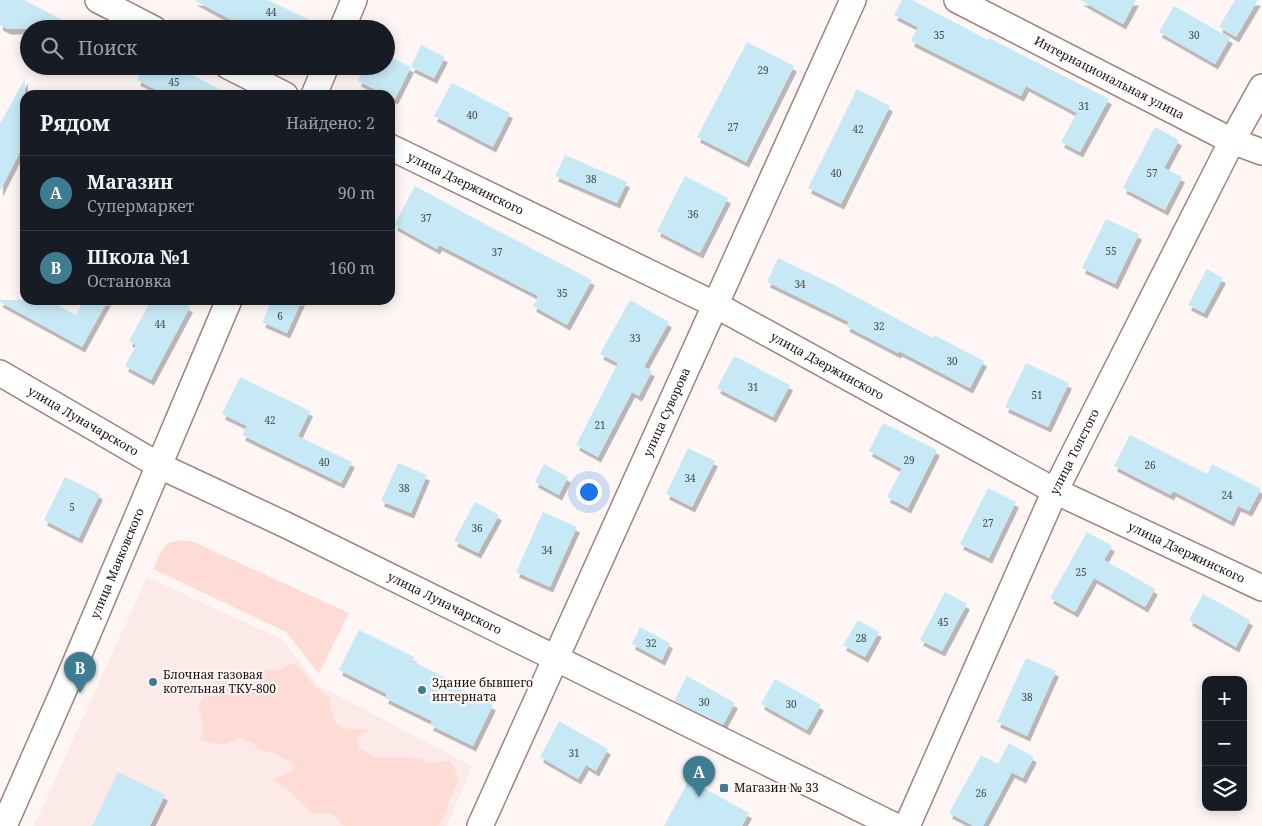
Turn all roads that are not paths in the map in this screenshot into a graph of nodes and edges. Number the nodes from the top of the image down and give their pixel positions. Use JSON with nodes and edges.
{"nodes":[{"id":1,"x":98,"y":0,"type":"edge"},
{"id":2,"x":354,"y":0,"type":"edge"},
{"id":3,"x":854,"y":0,"type":"edge"},
{"id":4,"x":957,"y":0,"type":"edge"},
{"id":5,"x":137,"y":20,"type":"edge"},
{"id":6,"x":346,"y":20,"type":"edge"},
{"id":7,"x":246,"y":75,"type":"edge"},
{"id":8,"x":322,"y":75,"type":"edge"},
{"id":9,"x":1262,"y":87,"type":"edge"},
{"id":10,"x":275,"y":90,"type":"edge"},
{"id":11,"x":316,"y":90,"type":"edge"},
{"id":12,"x":1232,"y":141,"type":"junction"},
{"id":13,"x":395,"y":148,"type":"edge"},
{"id":14,"x":1262,"y":152,"type":"edge"},
{"id":15,"x":714,"y":304,"type":"junction"},
{"id":16,"x":227,"y":305,"type":"edge"},
{"id":17,"x":0,"y":373,"type":"edge"},
{"id":18,"x":160,"y":466,"type":"junction"},
{"id":19,"x":1055,"y":491,"type":"junction"},
{"id":20,"x":1262,"y":588,"type":"edge"},
{"id":21,"x":555,"y":658,"type":"junction"},
{"id":22,"x":4,"y":817,"type":"edge"},
{"id":23,"x":480,"y":826,"type":"edge"},
{"id":24,"x":895,"y":826,"type":"edge"},
{"id":25,"x":907,"y":826,"type":"edge"}],
"edges":[{"from":1,"to":5,"type":"street"},
{"from":2,"to":6,"type":"street"},
{"from":3,"to":15,"type":"street","name":"улица Суворова"},
{"from":4,"to":12,"type":"street","name":"Интернациональная улица"},
{"from":7,"to":10,"type":"street"},
{"from":8,"to":11,"type":"street"},
{"from":9,"to":12,"type":"street","name":"улица Толстого"},
{"from":12,"to":14,"type":"street","name":"Интернациональная улица"},
{"from":12,"to":19,"type":"street","name":"улица Толстого"},
{"from":13,"to":15,"type":"street","name":"улица Дзержинского"},
{"from":15,"to":19,"type":"street","name":"улица Дзержинского"},
{"from":15,"to":21,"type":"street","name":"улица Суворова"},
{"from":16,"to":18,"type":"street","name":"улица Маяковского"},
{"from":17,"to":18,"type":"street","name":"улица Луначарского"},
{"from":18,"to":21,"type":"street","name":"улица Луначарского"},
{"from":18,"to":22,"type":"street","name":"улица Маяковского"},
{"from":19,"to":20,"type":"street","name":"улица Дзержинского"},
{"from":19,"to":25,"type":"street","name":"улица Толстого"},
{"from":21,"to":23,"type":"street","name":"улица Суворова"},
{"from":21,"to":24,"type":"street","name":"улица Луначарского"}]}
